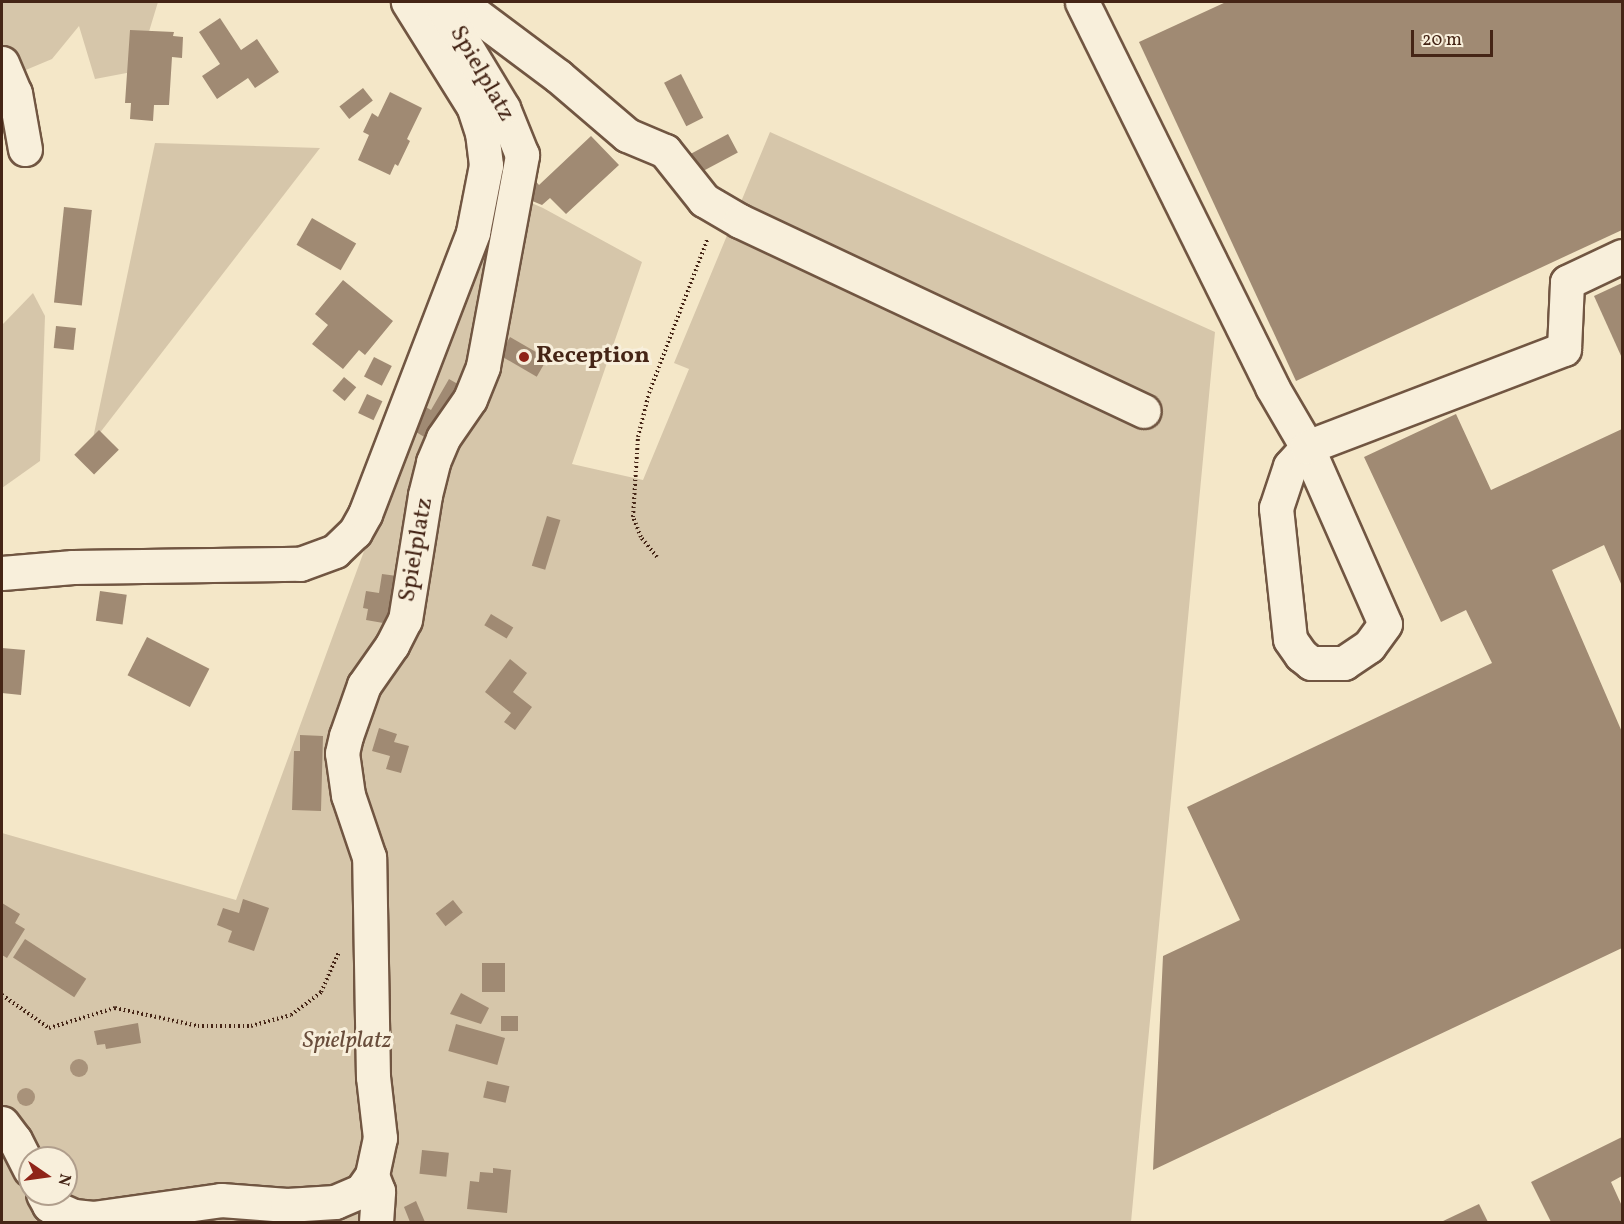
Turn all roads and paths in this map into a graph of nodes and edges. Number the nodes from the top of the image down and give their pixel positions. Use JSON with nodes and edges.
{"nodes":[{"id":1,"x":408,"y":2,"type":"edge"},
{"id":2,"x":439,"y":2,"type":"edge"},
{"id":3,"x":459,"y":2,"type":"edge"},
{"id":4,"x":1083,"y":2,"type":"edge"},
{"id":5,"x":2,"y":63,"type":"edge"},
{"id":6,"x":24,"y":149,"type":"dead end"},
{"id":7,"x":719,"y":209,"type":"junction"},
{"id":8,"x":1623,"y":256,"type":"edge"},
{"id":9,"x":1144,"y":411,"type":"dead end"},
{"id":10,"x":1307,"y":447,"type":"junction"},
{"id":11,"x":657,"y":557,"type":"dead end"},
{"id":12,"x":2,"y":573,"type":"edge"},
{"id":13,"x":342,"y":946,"type":"dead end"},
{"id":14,"x":2,"y":995,"type":"edge"},
{"id":15,"x":2,"y":1123,"type":"edge"},
{"id":16,"x":18,"y":1146,"type":"edge"},
{"id":17,"x":372,"y":1175,"type":"junction"},
{"id":18,"x":51,"y":1206,"type":"edge"},
{"id":19,"x":376,"y":1222,"type":"edge"}],
"edges":[{"from":1,"to":12,"type":"lane"},
{"from":2,"to":17,"type":"lane","name":"Spielplatz"},
{"from":3,"to":7,"type":"lane"},
{"from":4,"to":10,"type":"lane"},
{"from":5,"to":6,"type":"lane"},
{"from":7,"to":9,"type":"lane"},
{"from":7,"to":11,"type":"path"},
{"from":8,"to":10,"type":"lane"},
{"from":10,"to":10,"type":"lane"},
{"from":13,"to":14,"type":"path"},
{"from":15,"to":16,"type":"lane"},
{"from":17,"to":18,"type":"lane"},
{"from":17,"to":19,"type":"lane","name":"Spielplatz"}]}
